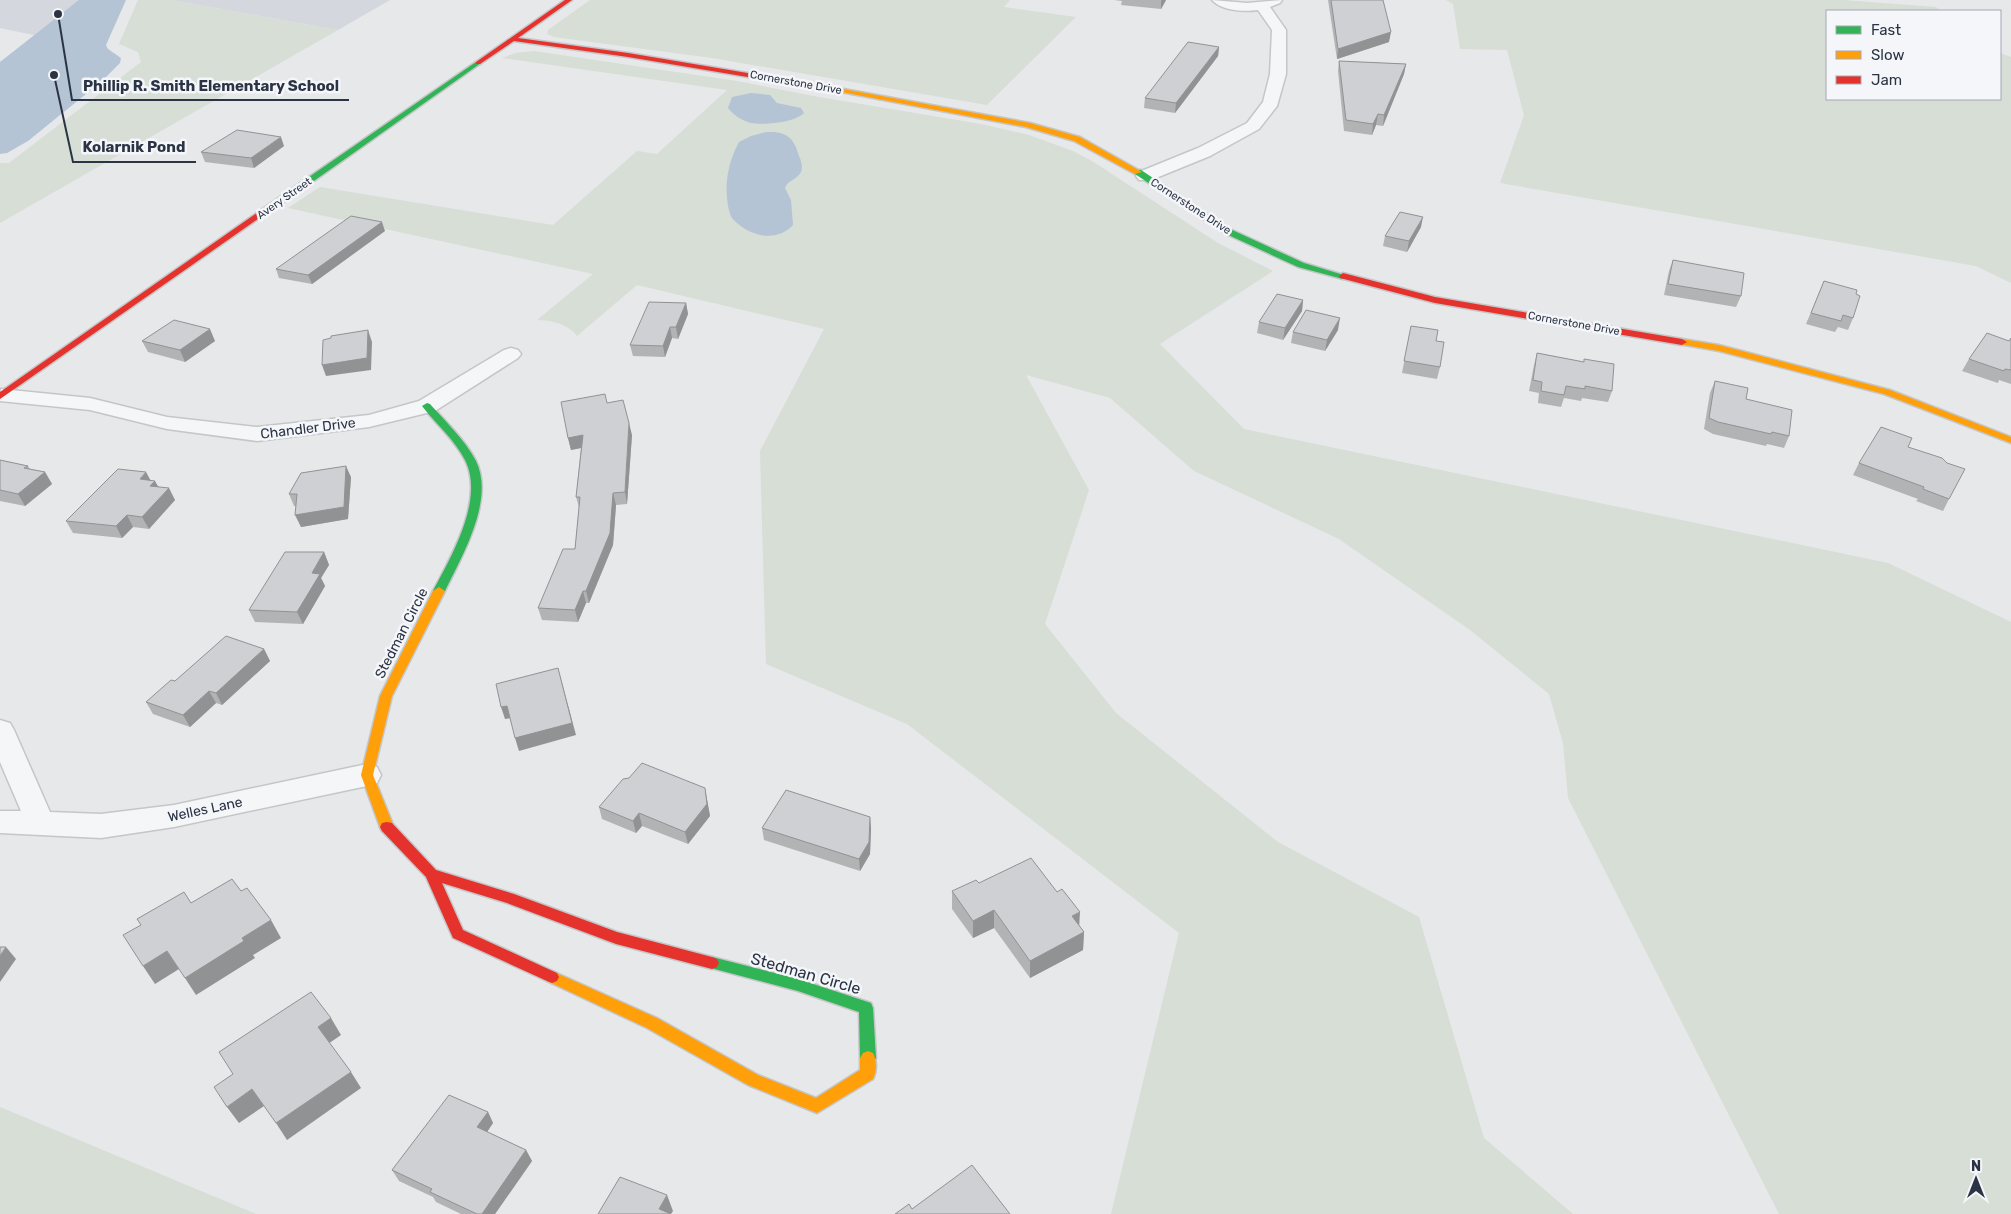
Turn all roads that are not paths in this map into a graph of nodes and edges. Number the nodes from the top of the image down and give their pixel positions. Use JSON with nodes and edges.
{"nodes":[{"id":1,"x":569,"y":0,"type":"edge"},
{"id":2,"x":1218,"y":0,"type":"edge"},
{"id":3,"x":1268,"y":3,"type":"edge"},
{"id":4,"x":511,"y":39,"type":"junction"},
{"id":5,"x":1145,"y":176,"type":"junction"},
{"id":6,"x":511,"y":354,"type":"dead end"},
{"id":7,"x":1,"y":396,"type":"edge"},
{"id":8,"x":427,"y":406,"type":"junction"},
{"id":9,"x":2011,"y":440,"type":"edge"},
{"id":10,"x":0,"y":730,"type":"edge"},
{"id":11,"x":367,"y":775,"type":"junction"},
{"id":12,"x":0,"y":822,"type":"edge"},
{"id":13,"x":41,"y":825,"type":"junction"},
{"id":14,"x":431,"y":874,"type":"junction"}],
"edges":[{"from":1,"to":4,"type":"street","name":"Avery Street"},
{"from":2,"to":3,"type":"street"},
{"from":3,"to":5,"type":"street"},
{"from":4,"to":5,"type":"street","name":"Cornerstone Drive"},
{"from":4,"to":7,"type":"street","name":"Avery Street"},
{"from":5,"to":9,"type":"street","name":"Cornerstone Drive"},
{"from":6,"to":8,"type":"street","name":"Chandler Drive"},
{"from":7,"to":8,"type":"street","name":"Chandler Drive"},
{"from":8,"to":11,"type":"street","name":"Stedman Circle"},
{"from":10,"to":13,"type":"street"},
{"from":11,"to":13,"type":"street","name":"Welles Lane"},
{"from":11,"to":14,"type":"street","name":"Stedman Circle"},
{"from":12,"to":13,"type":"street","name":"Welles Lane"},
{"from":14,"to":14,"type":"street","name":"Stedman Circle"}]}
